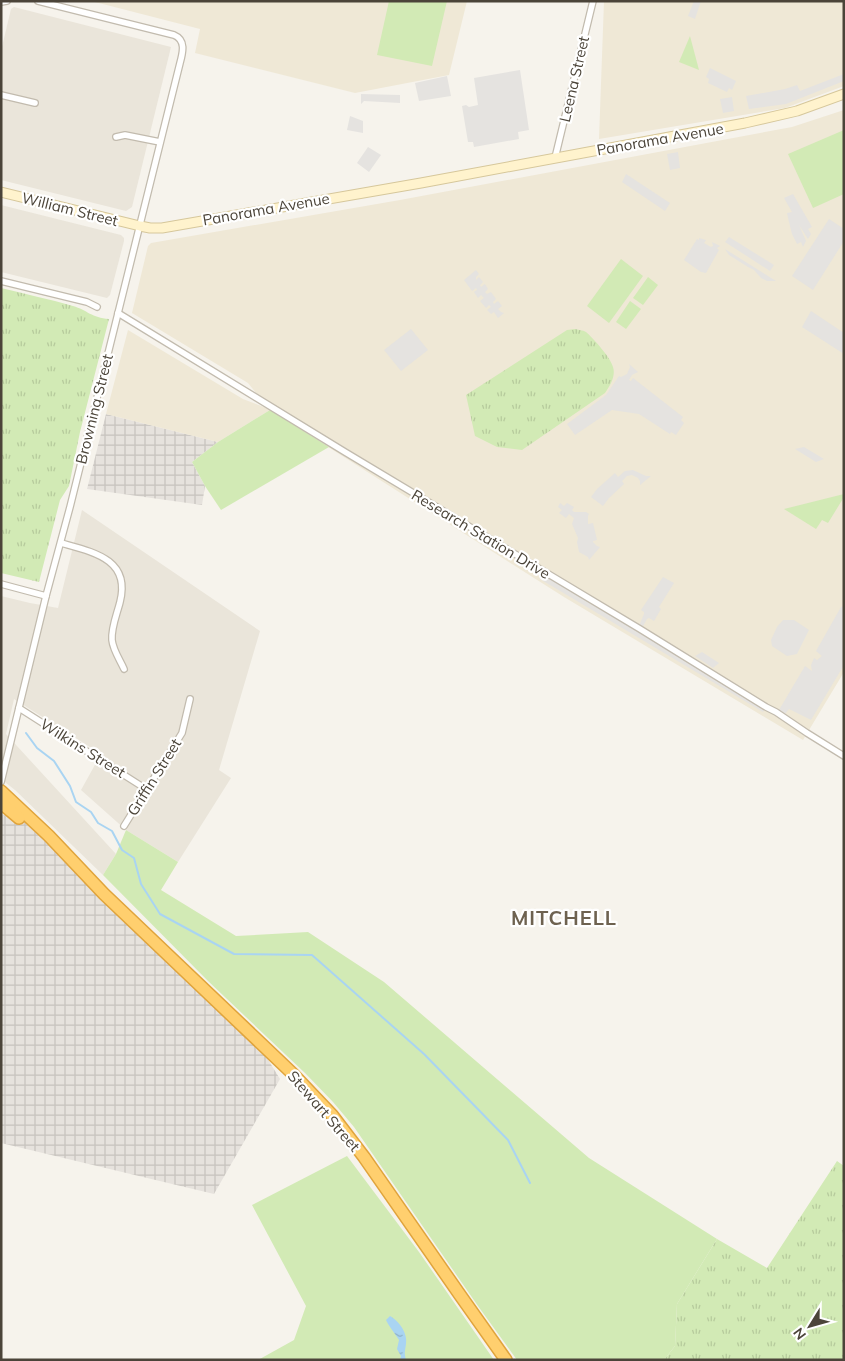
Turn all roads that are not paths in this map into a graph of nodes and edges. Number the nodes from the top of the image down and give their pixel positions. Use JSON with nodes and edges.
{"nodes":[{"id":1,"x":8,"y":1,"type":"edge"},
{"id":2,"x":38,"y":1,"type":"edge"},
{"id":3,"x":593,"y":1,"type":"edge"},
{"id":4,"x":1,"y":2,"type":"edge"},
{"id":5,"x":844,"y":94,"type":"edge"},
{"id":6,"x":1,"y":95,"type":"edge"},
{"id":7,"x":35,"y":103,"type":"dead end"},
{"id":8,"x":116,"y":137,"type":"dead end"},
{"id":9,"x":160,"y":142,"type":"junction"},
{"id":10,"x":555,"y":158,"type":"junction"},
{"id":11,"x":1,"y":192,"type":"edge"},
{"id":12,"x":140,"y":226,"type":"junction"},
{"id":13,"x":1,"y":281,"type":"edge"},
{"id":14,"x":97,"y":307,"type":"dead end"},
{"id":15,"x":118,"y":313,"type":"junction"},
{"id":16,"x":61,"y":543,"type":"junction"},
{"id":17,"x":1,"y":584,"type":"edge"},
{"id":18,"x":46,"y":596,"type":"junction"},
{"id":19,"x":124,"y":669,"type":"dead end"},
{"id":20,"x":190,"y":699,"type":"dead end"},
{"id":21,"x":19,"y":708,"type":"junction"},
{"id":22,"x":844,"y":756,"type":"edge"},
{"id":23,"x":1,"y":782,"type":"edge"},
{"id":24,"x":146,"y":789,"type":"junction"},
{"id":25,"x":1,"y":791,"type":"edge"},
{"id":26,"x":1,"y":803,"type":"edge"},
{"id":27,"x":1,"y":816,"type":"edge"},
{"id":28,"x":24,"y":822,"type":"junction"},
{"id":29,"x":124,"y":826,"type":"dead end"},
{"id":30,"x":104,"y":894,"type":"junction"},
{"id":31,"x":506,"y":1360,"type":"edge"}],
"edges":[{"from":1,"to":4,"type":"street"},
{"from":2,"to":9,"type":"street","name":"Browning Street"},
{"from":3,"to":10,"type":"street","name":"Leena Street"},
{"from":5,"to":10,"type":"street","name":"Panorama Avenue"},
{"from":6,"to":7,"type":"street"},
{"from":8,"to":9,"type":"street"},
{"from":9,"to":12,"type":"street","name":"Browning Street"},
{"from":10,"to":12,"type":"street","name":"Panorama Avenue"},
{"from":11,"to":12,"type":"street","name":"William Street"},
{"from":12,"to":15,"type":"street","name":"Browning Street"},
{"from":13,"to":14,"type":"street"},
{"from":15,"to":16,"type":"street","name":"Browning Street"},
{"from":15,"to":22,"type":"street","name":"Research Station Drive"},
{"from":16,"to":18,"type":"street","name":"Browning Street"},
{"from":16,"to":19,"type":"street"},
{"from":17,"to":18,"type":"street"},
{"from":18,"to":21,"type":"street","name":"Browning Street"},
{"from":20,"to":24,"type":"street","name":"Griffin Street"},
{"from":21,"to":23,"type":"street","name":"Browning Street"},
{"from":21,"to":24,"type":"street","name":"Wilkins Street"},
{"from":24,"to":29,"type":"street","name":"Griffin Street"},
{"from":25,"to":30,"type":"highway","name":"Stewart Street"},
{"from":26,"to":28,"type":"highway","name":"Stewart Street"},
{"from":27,"to":28,"type":"highway"},
{"from":28,"to":30,"type":"highway","name":"Stewart Street"},
{"from":30,"to":31,"type":"highway","name":"Stewart Street"}]}
